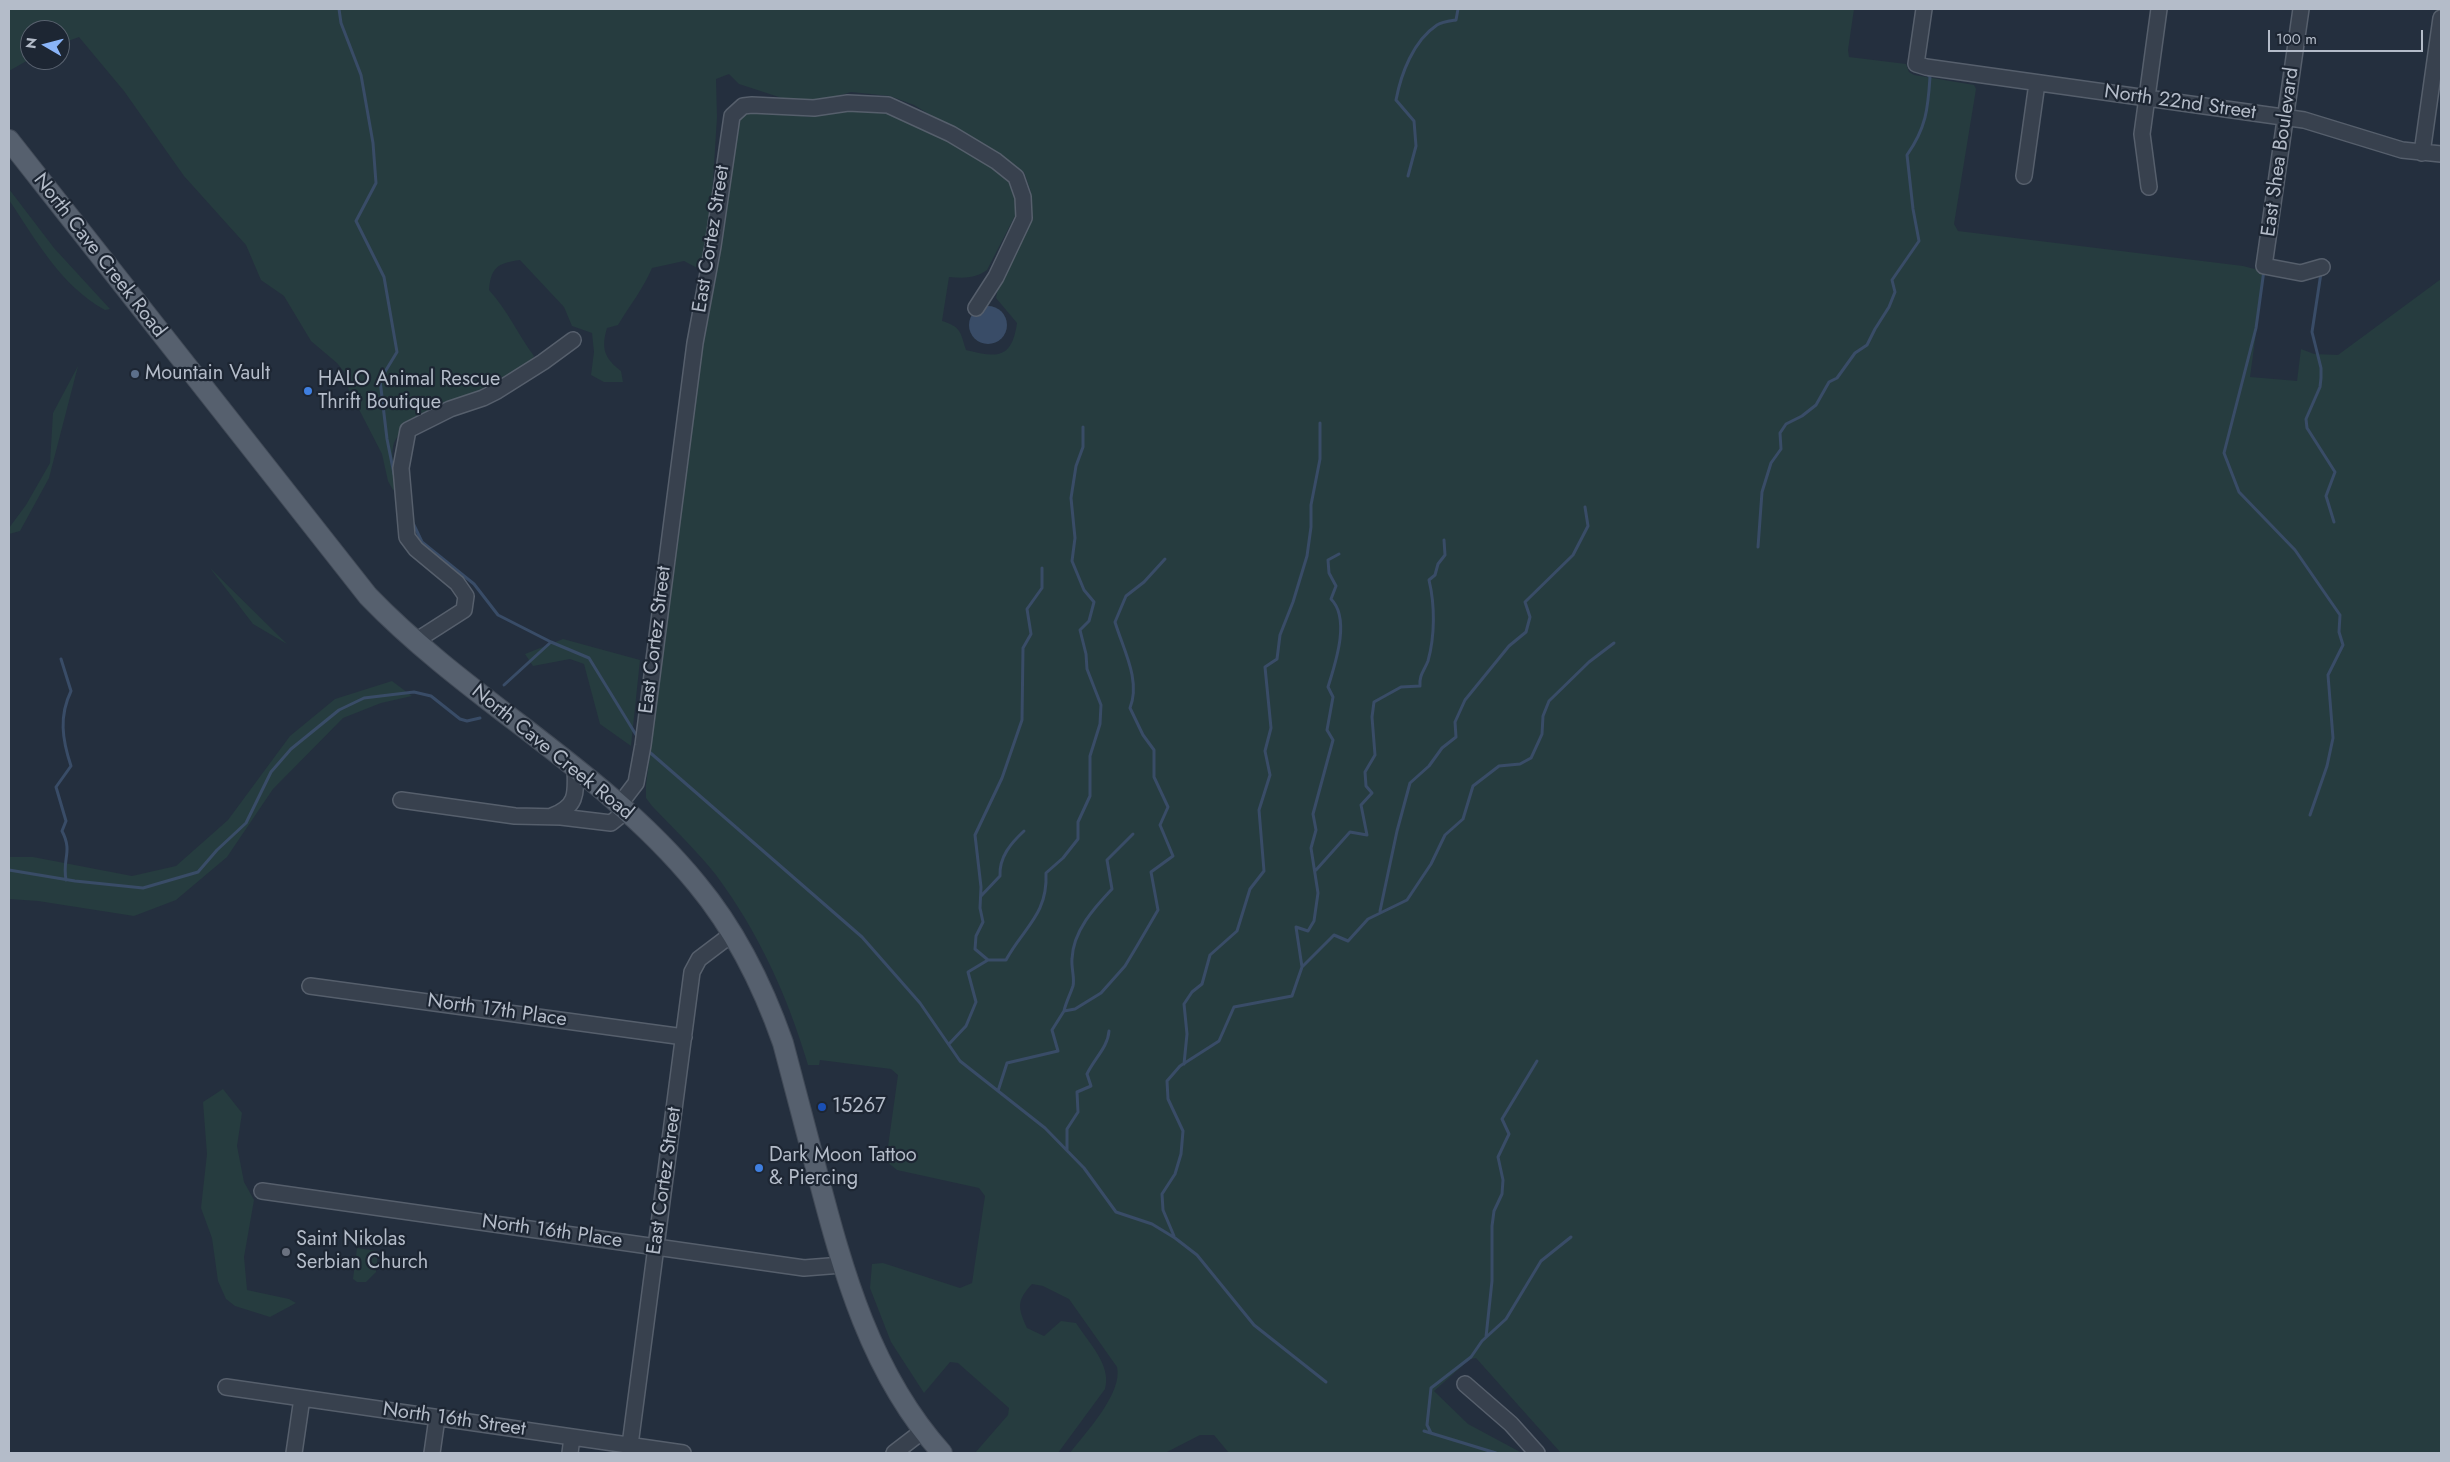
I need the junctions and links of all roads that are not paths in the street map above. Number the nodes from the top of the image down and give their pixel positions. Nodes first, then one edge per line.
1 (1924, 9) edge
2 (2159, 9) edge
3 (2302, 9) edge
4 (2441, 18) edge
5 (2037, 82) junction
6 (2146, 98) junction
7 (2286, 118) junction
8 (9, 140) edge
9 (2422, 153) junction
10 (2441, 154) edge
11 (2024, 176) dead end
12 (2149, 187) dead end
13 (2322, 267) dead end
14 (976, 308) dead end
15 (573, 340) dead end
16 (414, 642) junction
17 (575, 768) junction
18 (402, 800) dead end
19 (623, 807) junction
20 (552, 816) junction
21 (732, 934) junction
22 (310, 986) dead end
23 (684, 1037) junction
24 (262, 1191) dead end
25 (656, 1247) junction
26 (842, 1265) junction
27 (1466, 1384) dead end
28 (226, 1387) dead end
29 (302, 1398) junction
30 (437, 1418) junction
31 (924, 1430) junction
32 (572, 1437) junction
33 (630, 1445) junction
34 (294, 1453) edge
35 (432, 1453) edge
36 (570, 1453) edge
37 (683, 1453) edge
38 (894, 1453) edge
39 (942, 1453) edge
40 (1537, 1453) edge

1 - 5 street, North 22nd Street
2 - 6 street
3 - 7 street, East Shea Boulevard
4 - 9 street
5 - 6 street, North 22nd Street
5 - 11 street
6 - 7 street, North 22nd Street
6 - 12 street
7 - 9 street, North 22nd Street
7 - 13 street, East Shea Boulevard
8 - 16 main road, North Cave Creek Road
9 - 10 street, North 22nd Street
14 - 19 street, East Cortez Street
15 - 16 street
16 - 17 main road, North Cave Creek Road
17 - 19 main road, North Cave Creek Road
17 - 20 street
18 - 20 street
19 - 20 street
19 - 21 main road, North Cave Creek Road
21 - 23 street, East Cortez Street
21 - 26 main road, North Cave Creek Road
22 - 23 street, North 17th Place
23 - 25 street, East Cortez Street
24 - 25 street, North 16th Place
25 - 26 street, North 16th Place
25 - 33 street, East Cortez Street
26 - 31 main road, North Cave Creek Road
27 - 40 street
28 - 29 street, North 16th Street
29 - 30 street, North 16th Street
29 - 34 street
30 - 32 street, North 16th Street
30 - 35 street
31 - 38 street
31 - 39 main road, North Cave Creek Road
32 - 33 street, North 16th Street
32 - 36 street
33 - 37 street, North 16th Street

